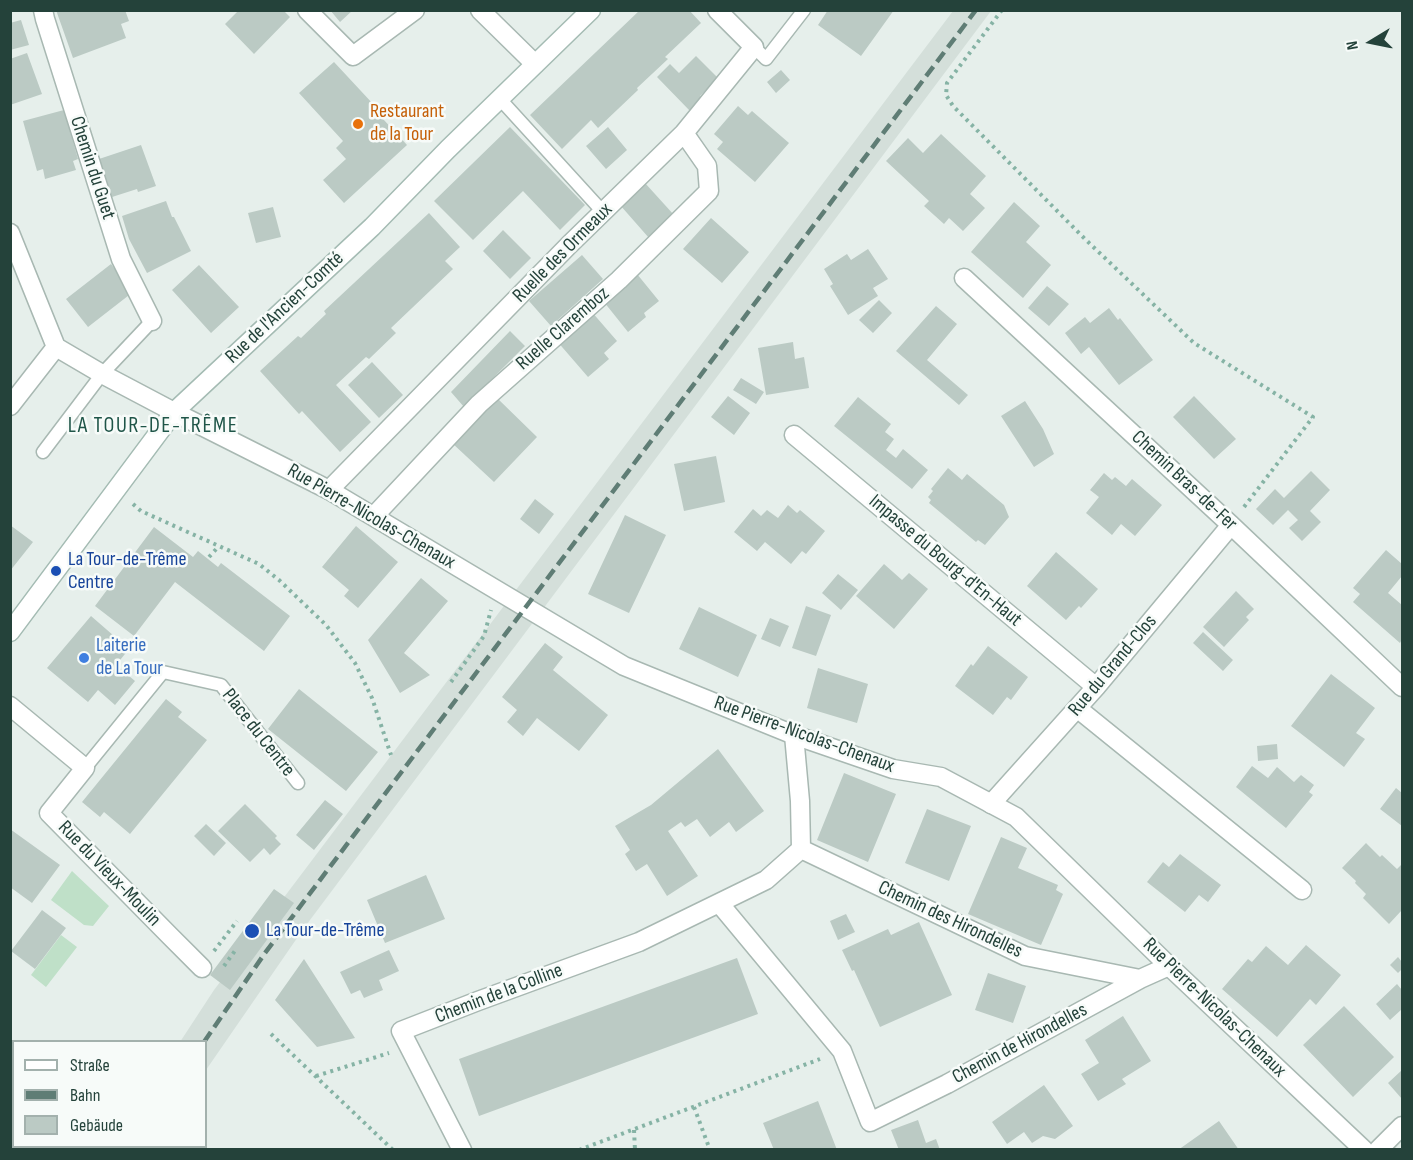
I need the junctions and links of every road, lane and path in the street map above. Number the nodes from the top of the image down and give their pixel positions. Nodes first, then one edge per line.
1 (43, 10) edge
2 (307, 10) edge
3 (415, 10) edge
4 (480, 10) edge
5 (591, 10) edge
6 (717, 10) edge
7 (804, 10) edge
8 (1002, 10) edge
9 (754, 47) junction
10 (535, 64) junction
11 (500, 99) junction
12 (684, 133) junction
13 (603, 212) junction
14 (10, 233) edge
15 (964, 278) dead end
16 (152, 321) joint
17 (56, 347) junction
18 (102, 374) junction
19 (10, 406) edge
20 (174, 412) junction
21 (794, 435) dead end
22 (43, 452) dead end
23 (116, 490) junction
24 (329, 490) junction
25 (374, 516) junction
26 (1231, 525) junction
27 (219, 546) junction
28 (209, 557) dead end
29 (496, 589) junction
30 (10, 632) edge
31 (451, 682) dead end
32 (1096, 687) junction
33 (1402, 687) edge
34 (10, 706) edge
35 (1077, 708) junction
36 (794, 735) junction
37 (391, 755) dead end
38 (85, 768) junction
39 (298, 783) dead end
40 (991, 804) junction
41 (801, 849) junction
42 (1302, 890) dead end
43 (719, 903) junction
44 (237, 921) dead end
45 (237, 948) dead end
46 (1169, 966) junction
47 (224, 967) dead end
48 (202, 968) joint
49 (1140, 979) junction
50 (271, 1034) dead end
51 (410, 1048) junction
52 (842, 1051) junction
53 (316, 1076) junction
54 (694, 1107) junction
55 (1402, 1126) edge
56 (634, 1130) junction
57 (393, 1149) edge
58 (462, 1149) edge
59 (579, 1149) edge
60 (635, 1149) edge
61 (710, 1149) edge
62 (1364, 1149) edge
63 (1378, 1149) edge

1 - 16 street, Chemin du Guet
2 - 3 street
4 - 10 street
5 - 10 street, Rue de l'Ancien-Comté
6 - 9 street
7 - 9 lane
8 - 26 path
9 - 12 street, Ruelle des Ormeaux
10 - 11 street, Rue de l'Ancien-Comté
11 - 13 lane
11 - 20 street, Rue de l'Ancien-Comté
12 - 13 street, Ruelle des Ormeaux
12 - 25 street, Ruelle Claremboz
13 - 24 street, Ruelle des Ormeaux
14 - 17 street
15 - 26 street, Chemin Bras-de-Fer
16 - 18 lane
17 - 18 street, Rue Pierre-Nicolas-Chenaux
17 - 19 street
18 - 20 street, Rue Pierre-Nicolas-Chenaux
18 - 22 lane
20 - 23 street, Rue de l'Ancien-Comté
20 - 24 street, Rue Pierre-Nicolas-Chenaux
21 - 32 street, Impasse du Bourg-d'En-Haut
23 - 27 path
23 - 30 street, Rue de l'Ancien-Comté
24 - 25 street, Rue Pierre-Nicolas-Chenaux
25 - 29 street, Rue Pierre-Nicolas-Chenaux
26 - 32 street, Rue du Grand-Clos
26 - 33 street, Chemin Bras-de-Fer
27 - 28 path
27 - 37 path
29 - 31 path
29 - 36 street, Rue Pierre-Nicolas-Chenaux
32 - 35 street, Rue du Grand-Clos
34 - 38 street
35 - 40 street, Rue du Grand-Clos
35 - 42 street
36 - 40 street, Rue Pierre-Nicolas-Chenaux
36 - 41 street
38 - 39 lane, Place du Centre
38 - 48 street, Rue du Vieux-Moulin
40 - 46 street, Rue Pierre-Nicolas-Chenaux
41 - 43 street, Chemin de la Colline
41 - 49 street, Chemin des Hirondelles
43 - 51 street, Chemin de la Colline
43 - 52 street
44 - 48 path
45 - 47 path
46 - 49 street, Chemin de Hirondelles
46 - 62 street, Rue Pierre-Nicolas-Chenaux
49 - 52 street, Chemin de Hirondelles
50 - 53 path
51 - 53 path
51 - 58 street
52 - 54 path
53 - 57 path
54 - 56 path
54 - 61 path
55 - 63 street
56 - 59 path
56 - 60 path

